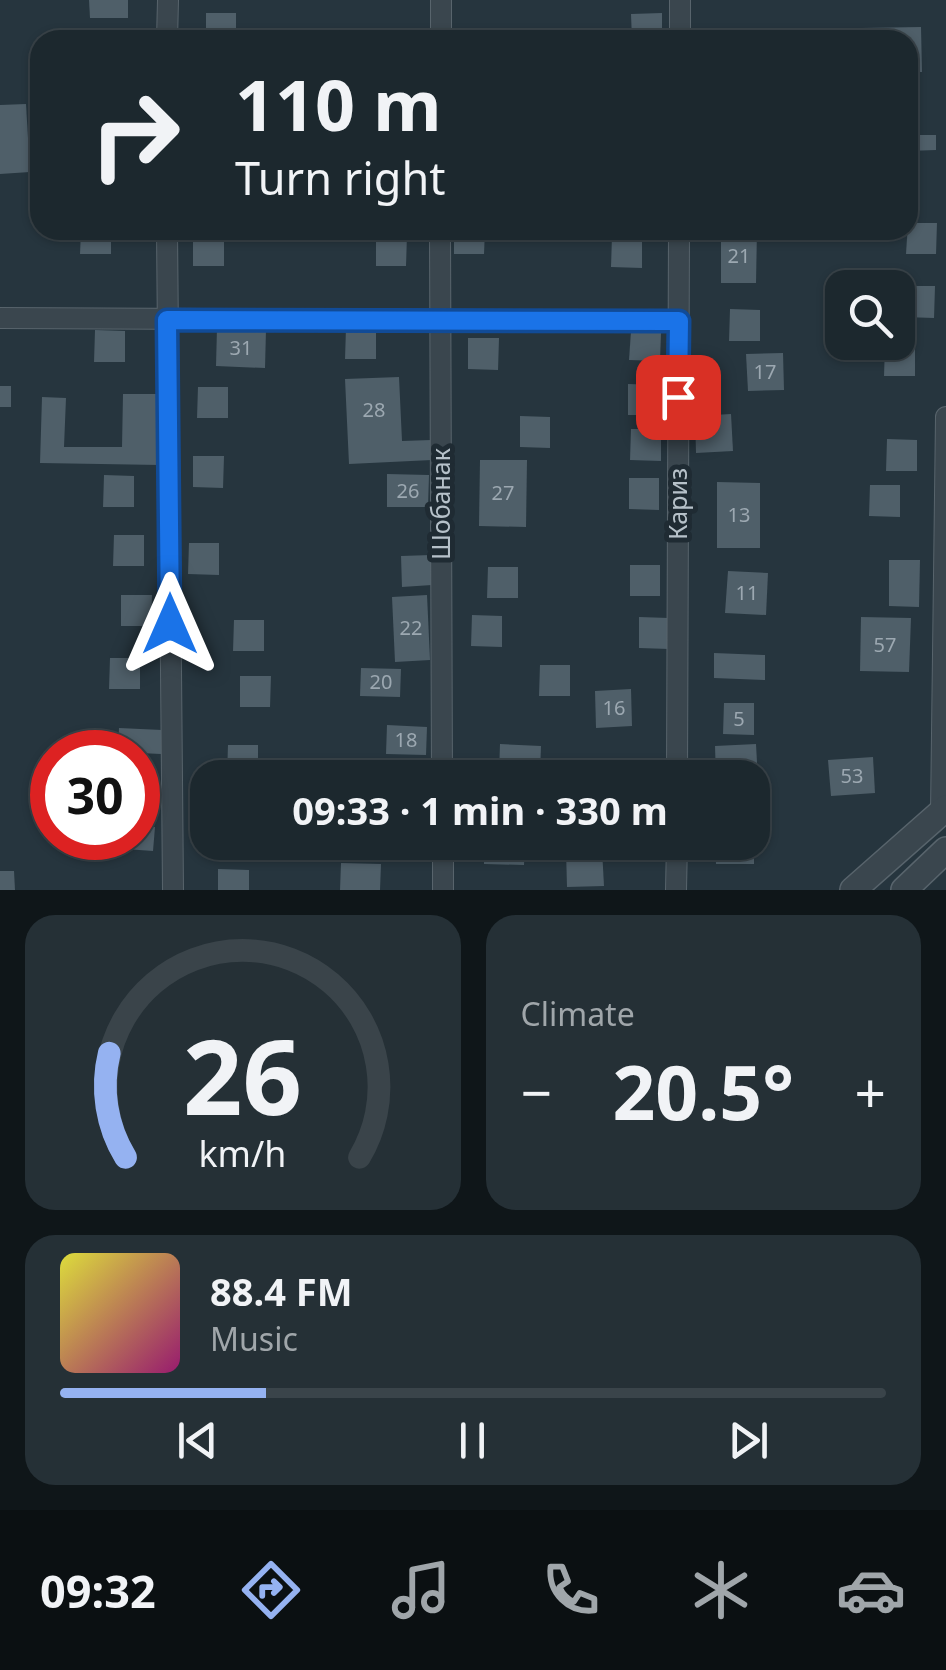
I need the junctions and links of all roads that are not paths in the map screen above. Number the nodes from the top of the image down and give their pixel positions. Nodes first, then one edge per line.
1 (168, 0) edge
2 (440, 0) edge
3 (680, 0) edge
4 (168, 30) edge
5 (440, 30) edge
6 (680, 30) edge
7 (167, 240) edge
8 (440, 240) edge
9 (679, 240) edge
10 (0, 318) edge
11 (167, 320) junction
12 (440, 321) junction
13 (679, 321) junction
14 (946, 416) edge
15 (442, 760) edge
16 (677, 760) edge
17 (944, 810) edge
18 (946, 850) edge
19 (442, 860) edge
20 (676, 860) edge
21 (173, 890) edge
22 (443, 890) edge
23 (676, 890) edge
24 (853, 890) edge
25 (904, 890) edge

1 - 4 street
2 - 5 street
3 - 6 street
7 - 11 street
8 - 12 street, Шобанак
9 - 13 street, Кариз
10 - 11 street
11 - 12 street
11 - 21 street
12 - 13 street
12 - 15 street, Шобанак
13 - 16 street, Кариз
14 - 17 street
17 - 24 street
18 - 25 street
19 - 22 street
20 - 23 street

